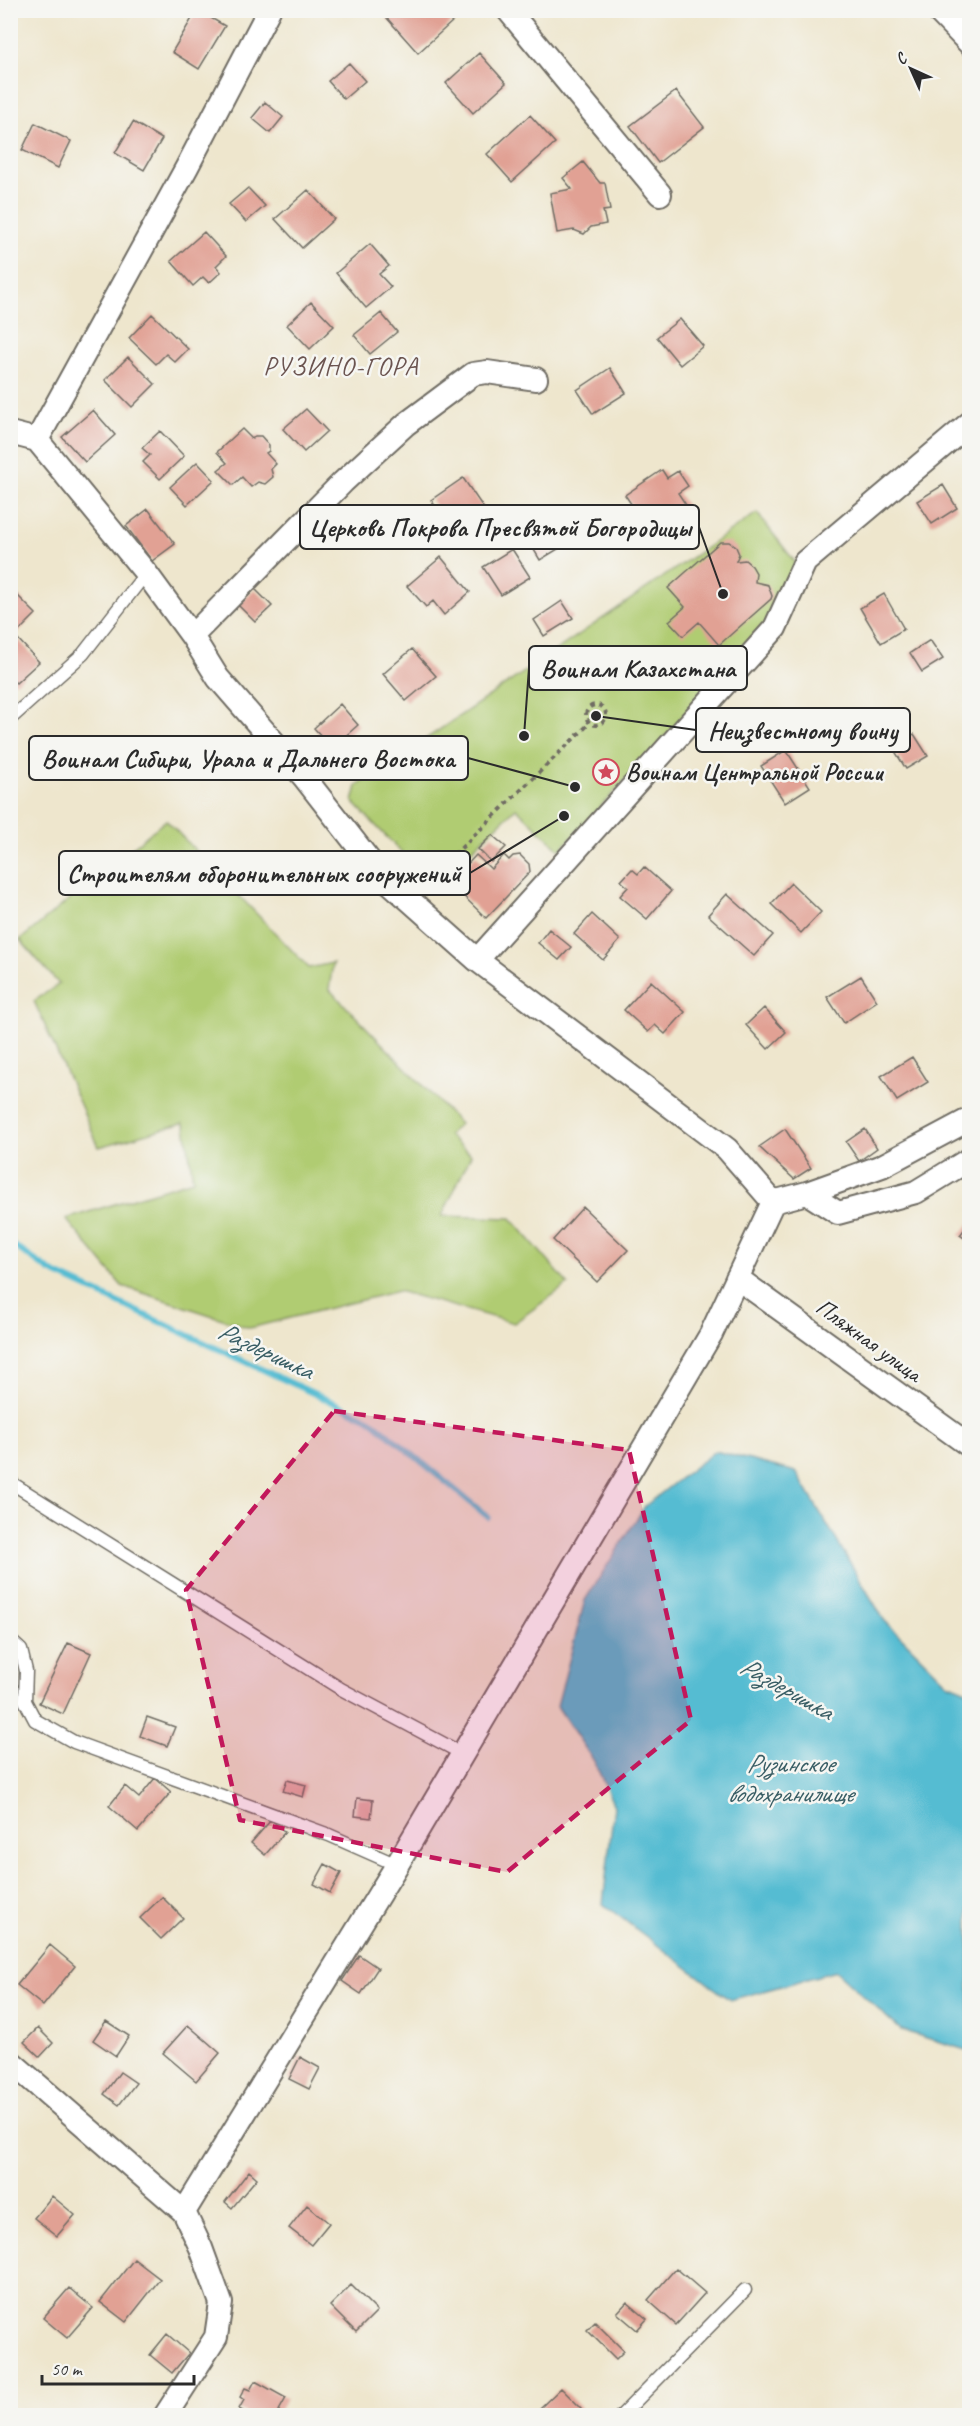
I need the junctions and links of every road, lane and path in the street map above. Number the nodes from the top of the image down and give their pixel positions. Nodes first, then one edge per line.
1 (269, 10) edge
2 (508, 10) edge
3 (937, 10) edge
4 (969, 45) edge
5 (660, 194) dead end
6 (536, 379) dead end
7 (969, 423) edge
8 (10, 433) edge
9 (37, 440) junction
10 (146, 573) junction
11 (192, 636) junction
12 (10, 719) edge
13 (590, 723) junction
14 (409, 899) junction
15 (477, 960) junction
16 (969, 1119) edge
17 (969, 1159) edge
18 (807, 1193) junction
19 (773, 1202) junction
20 (737, 1278) junction
21 (969, 1446) edge
22 (10, 1482) edge
23 (10, 1640) edge
24 (463, 1754) junction
25 (397, 1865) junction
26 (10, 2061) edge
27 (184, 2211) junction
28 (745, 2290) dead end
29 (165, 2415) edge
30 (621, 2415) edge

1 - 9 street
2 - 5 street
3 - 4 street
6 - 11 street
7 - 15 street
8 - 9 street
9 - 10 street
10 - 11 street
10 - 12 lane
11 - 14 street
13 - 13 path
13 - 14 path
14 - 15 street
15 - 19 street
16 - 18 street
17 - 18 street
18 - 19 street
19 - 20 street
20 - 21 street, Пляжная улица
20 - 24 street
22 - 24 lane
23 - 25 lane
24 - 25 street
25 - 27 street
26 - 27 street
27 - 29 street
28 - 30 lane

